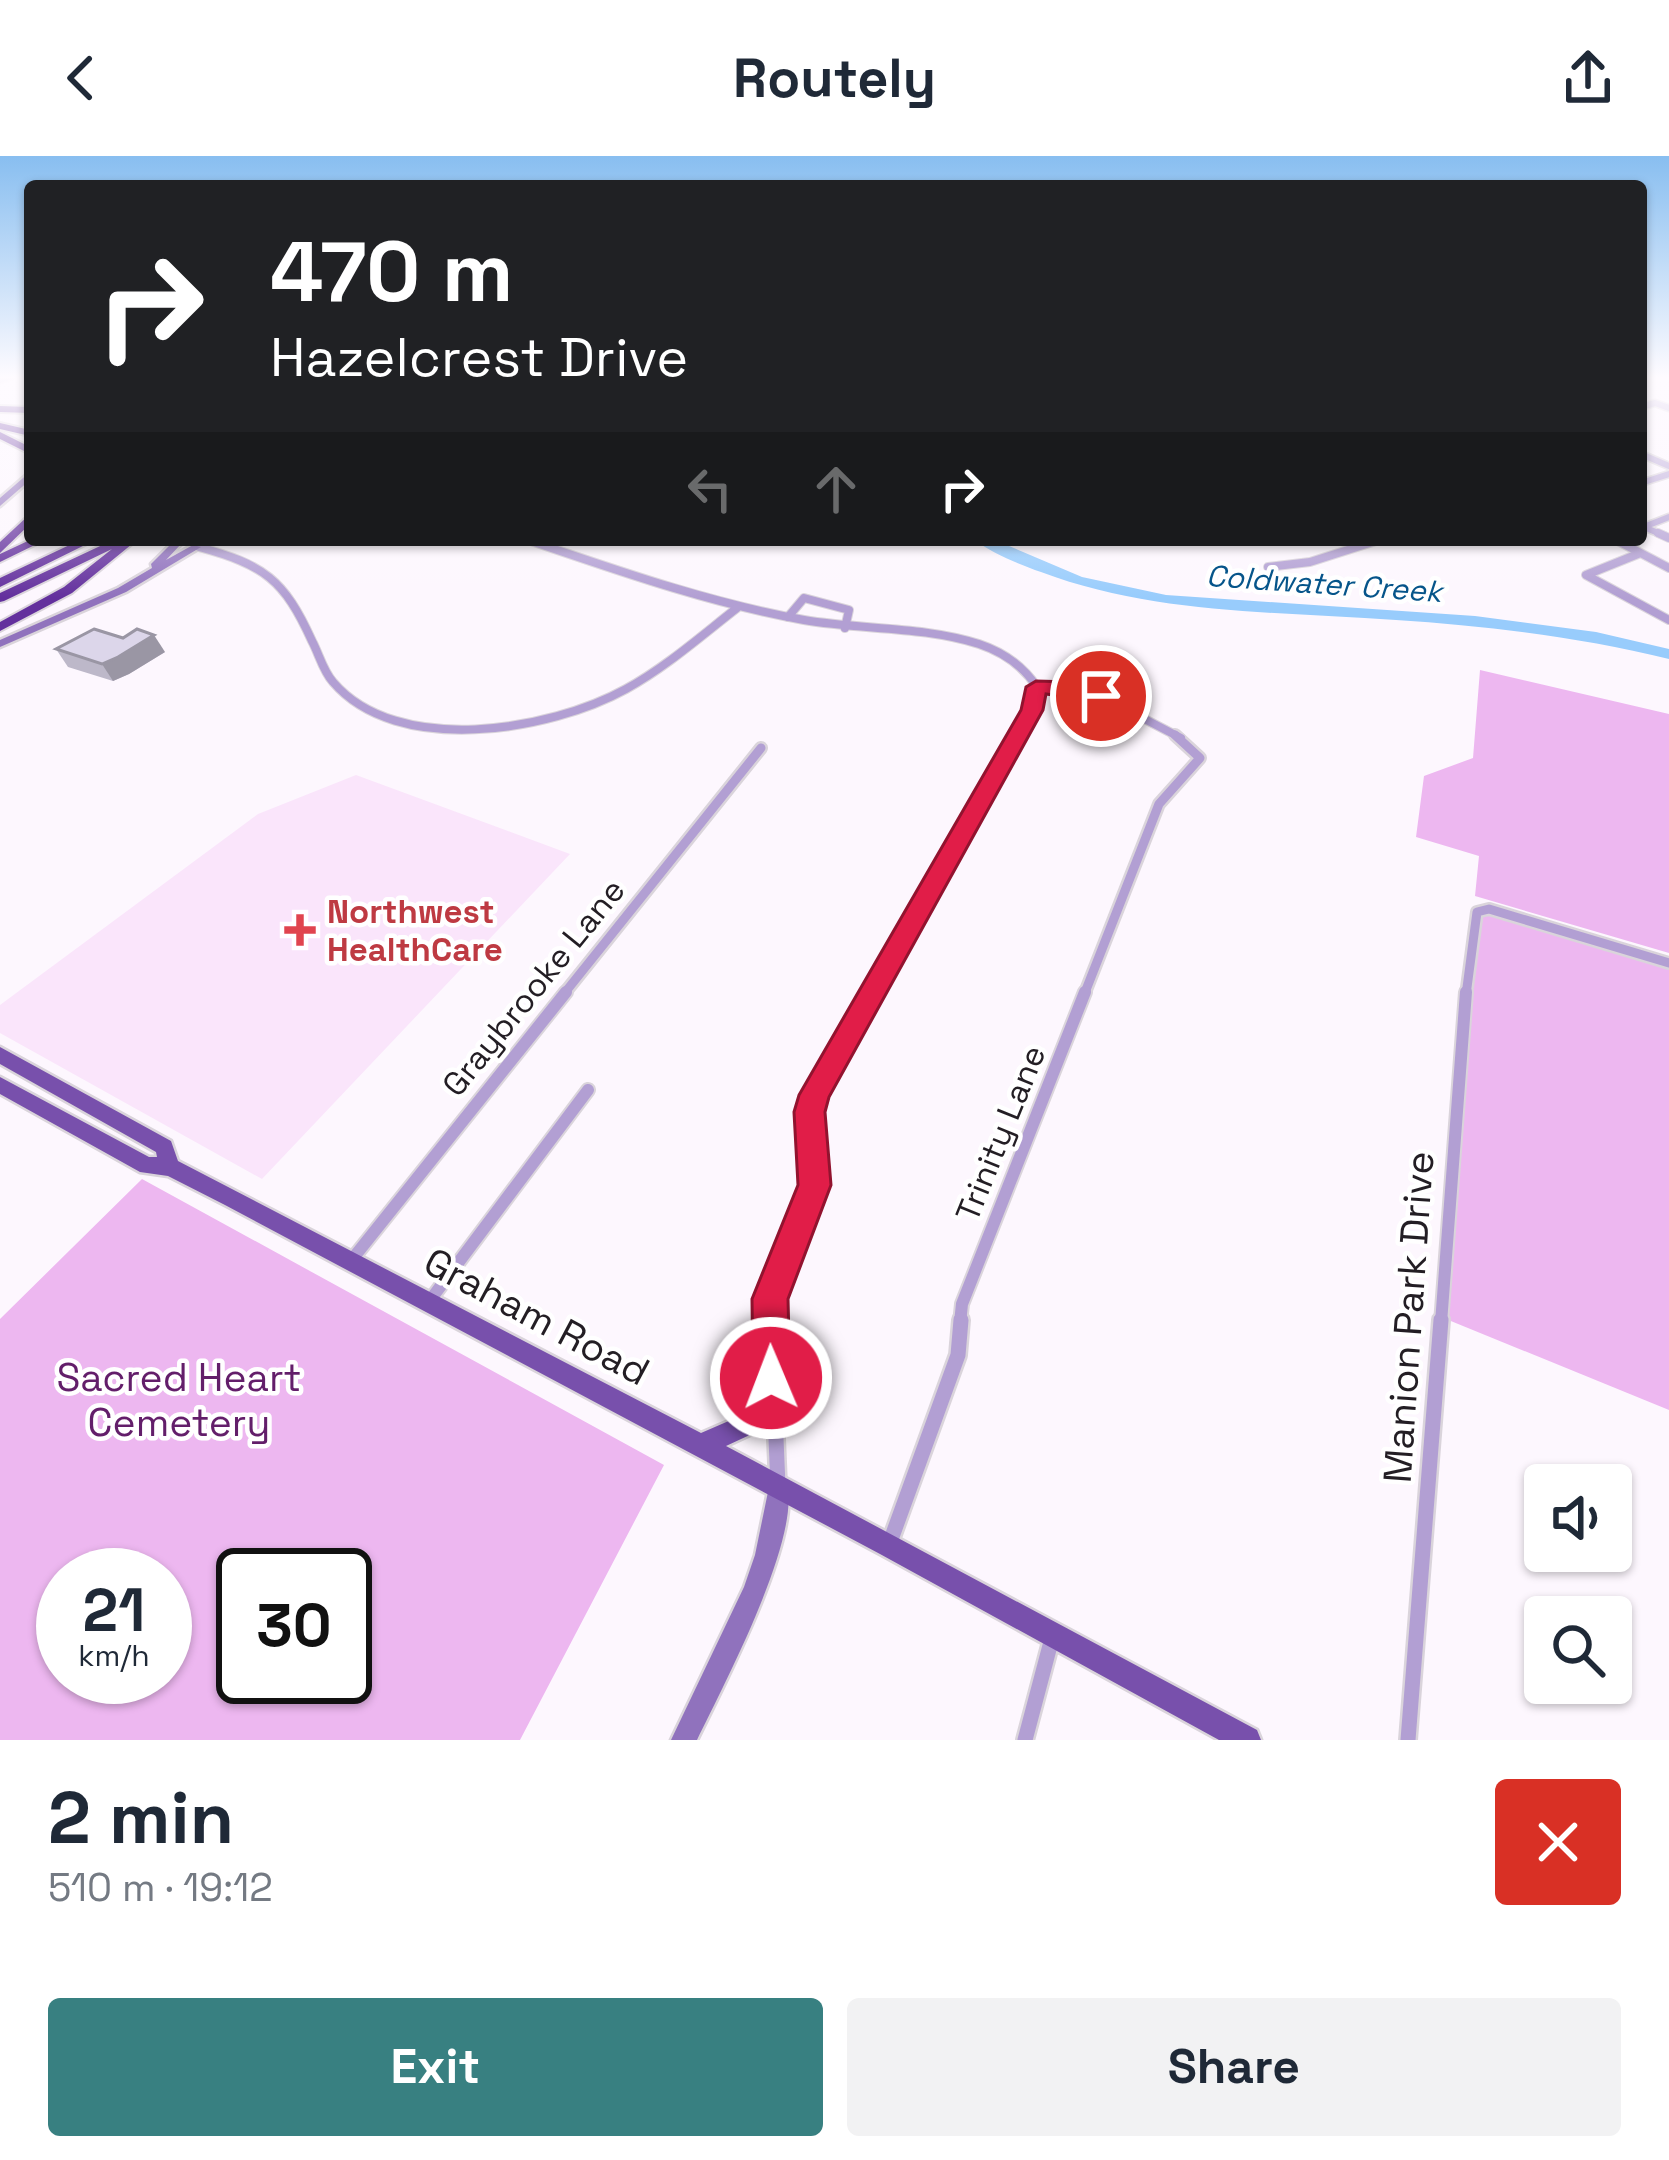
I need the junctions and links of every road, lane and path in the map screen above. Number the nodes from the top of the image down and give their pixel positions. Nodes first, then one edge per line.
1 (24, 481) edge
2 (0, 503) edge
3 (24, 524) edge
4 (77, 546) edge
5 (114, 546) edge
6 (120, 546) edge
7 (174, 546) edge
8 (206, 546) edge
9 (218, 546) edge
10 (218, 546) edge
11 (546, 546) edge
12 (1360, 546) edge
13 (1625, 546) edge
14 (0, 553) edge
15 (1638, 554) junction
16 (235, 555) junction
17 (1268, 567) dead end
18 (1669, 568) edge
19 (0, 583) edge
20 (106, 595) junction
21 (0, 598) edge
22 (736, 608) junction
23 (788, 617) junction
24 (1669, 620) edge
25 (0, 627) edge
26 (844, 628) junction
27 (0, 644) edge
28 (1034, 683) junction
29 (761, 748) dead end
30 (1669, 963) edge
31 (0, 1055) edge
32 (0, 1085) edge
33 (588, 1090) dead end
34 (170, 1167) junction
35 (350, 1262) junction
36 (428, 1304) junction
37 (771, 1378) junction
38 (699, 1446) junction
39 (778, 1490) junction
40 (889, 1545) junction
41 (1053, 1635) junction
42 (684, 1740) edge
43 (1025, 1740) edge
44 (1247, 1740) edge
45 (1408, 1740) edge

1 - 2 street
3 - 14 highway
4 - 19 highway
5 - 21 highway
6 - 25 highway
7 - 20 street
8 - 20 street
9 - 16 street
10 - 16 street
11 - 22 street
12 - 17 street
13 - 15 street
15 - 18 street
15 - 24 street
16 - 22 street
20 - 27 street
22 - 23 street
23 - 26 street
23 - 26 street
26 - 28 street
28 - 37 street
28 - 40 street, Trinity Lane
29 - 35 street, Graybrooke Lane
30 - 45 street, Manion Park Drive
31 - 34 main road, Graham Road
32 - 34 main road, Graham Road
33 - 36 street
34 - 35 main road, Graham Road
35 - 36 main road, Graham Road
36 - 38 main road, Graham Road
37 - 38 main road
37 - 39 street
38 - 39 main road, Graham Road
39 - 40 main road, Graham Road
39 - 42 street
40 - 41 main road, Graham Road
41 - 43 street
41 - 44 main road, Graham Road

